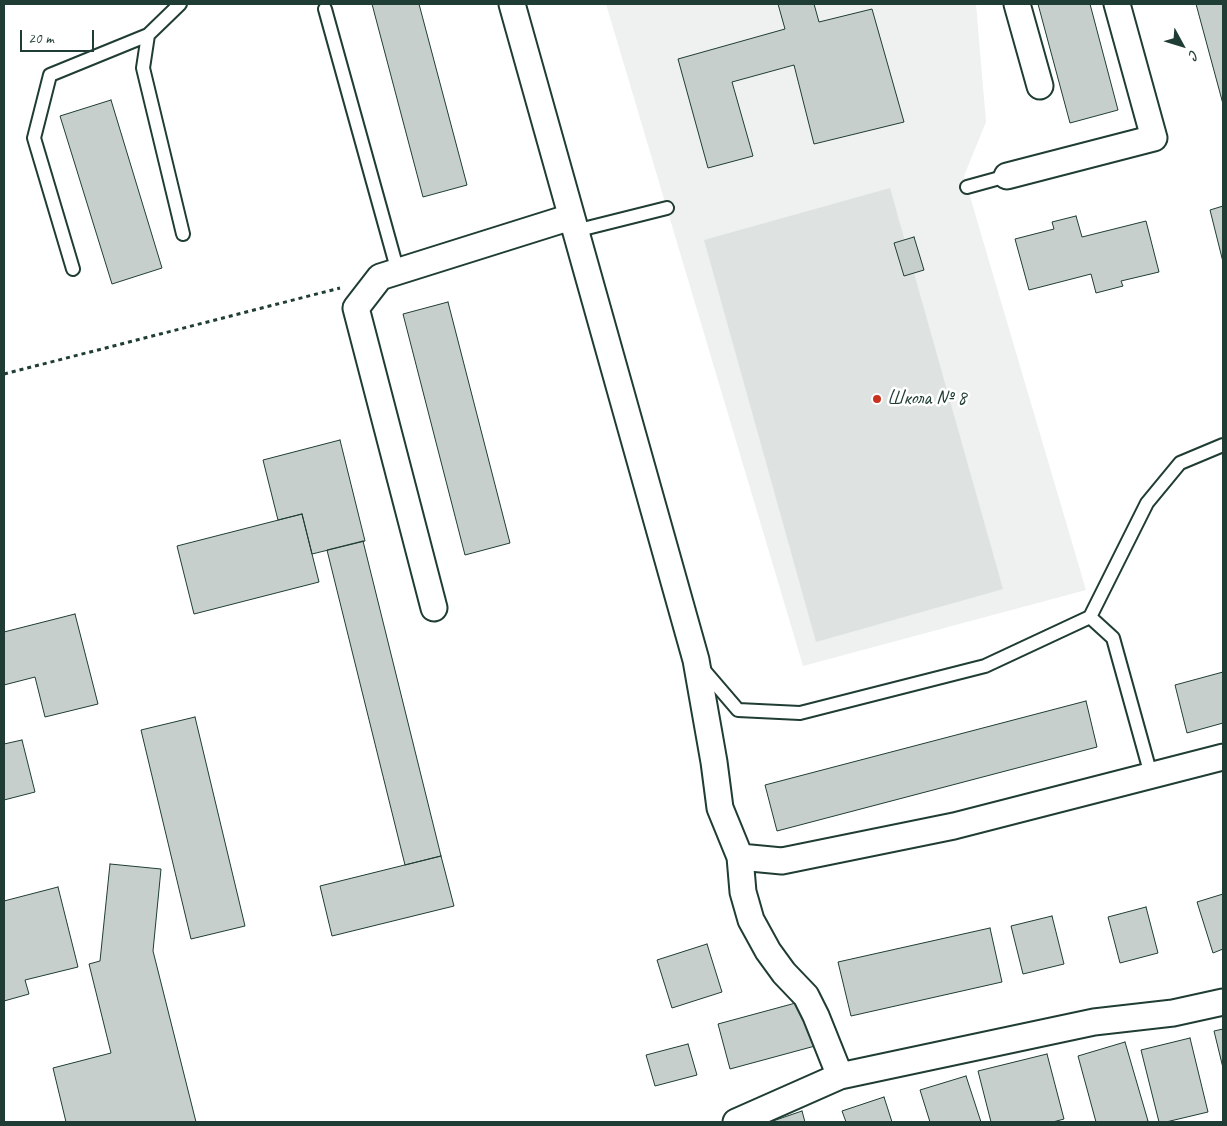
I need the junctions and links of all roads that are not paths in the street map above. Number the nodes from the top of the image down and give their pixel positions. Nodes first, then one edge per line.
1 (180, 4) edge
2 (512, 4) edge
3 (1017, 4) edge
4 (1117, 4) edge
5 (325, 9) dead end
6 (148, 35) junction
7 (1040, 86) dead end
8 (1007, 176) joint
9 (967, 187) dead end
10 (667, 208) dead end
11 (573, 224) junction
12 (183, 234) dead end
13 (73, 269) dead end
14 (398, 272) junction
15 (1223, 445) edge
16 (434, 608) dead end
17 (1090, 617) junction
18 (696, 660) junction
19 (1223, 757) edge
20 (1151, 775) junction
21 (740, 857) junction
22 (1223, 1002) edge
23 (840, 1076) junction
24 (736, 1122) edge

1 - 6 lane
2 - 11 street
3 - 7 street
4 - 8 street
5 - 14 lane
6 - 12 lane
6 - 13 lane
8 - 9 lane
10 - 11 lane
11 - 14 street
11 - 18 street
14 - 16 street
15 - 17 lane
17 - 18 lane
17 - 20 lane
18 - 21 street
19 - 20 street
20 - 21 street
21 - 23 street
22 - 23 street
23 - 24 street

